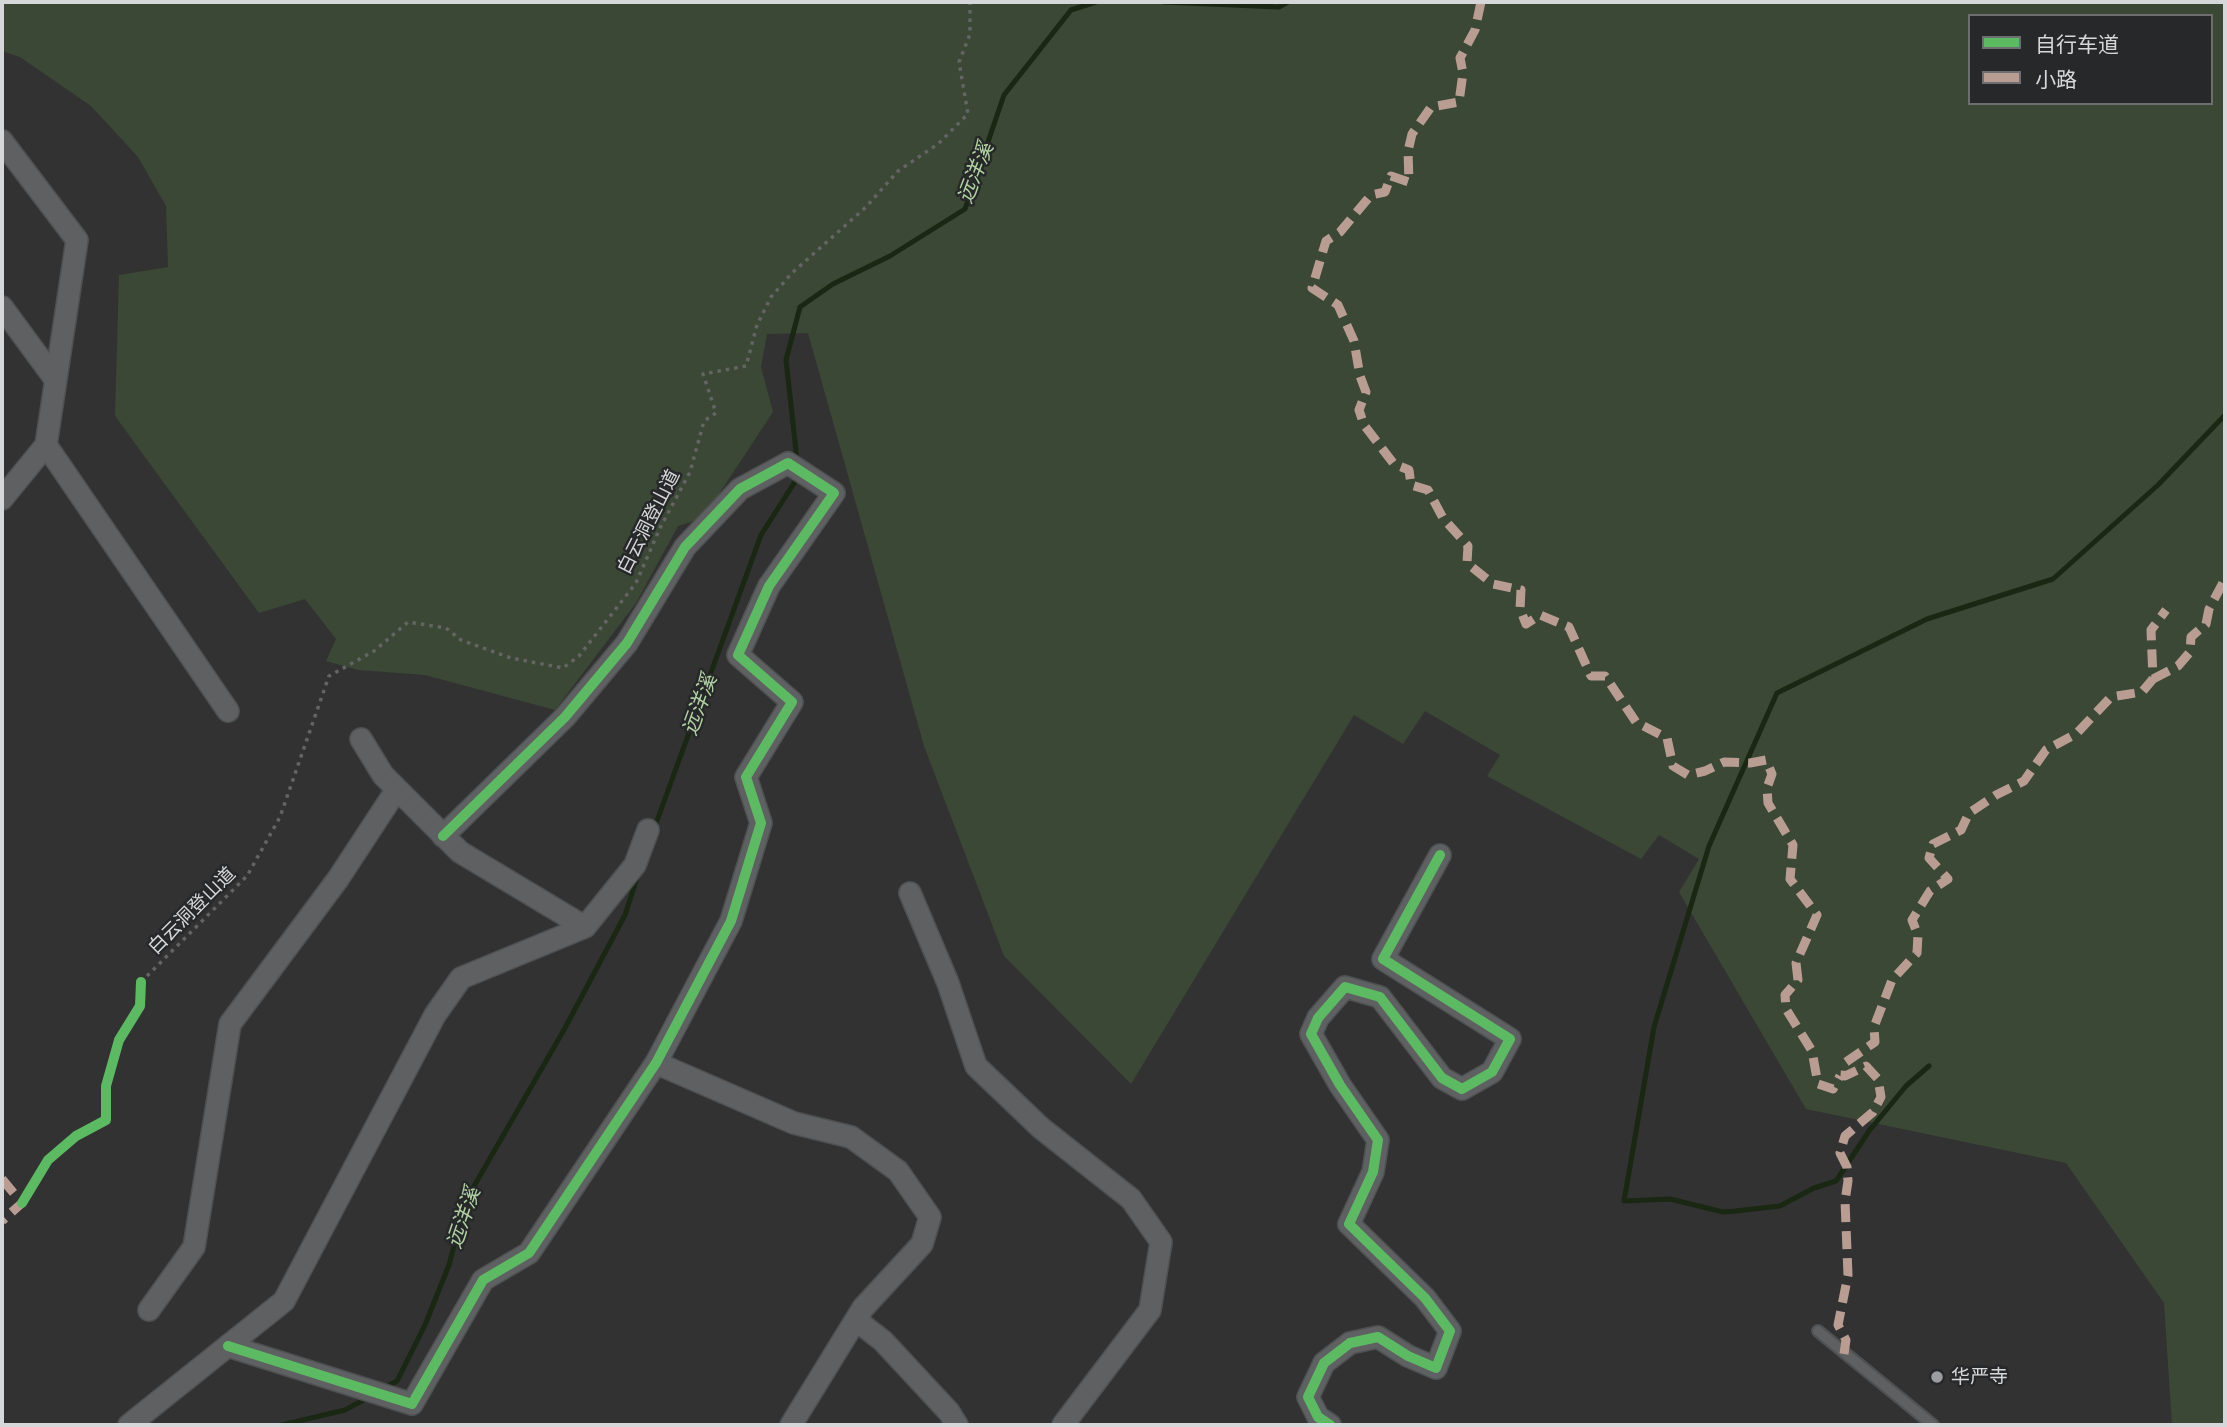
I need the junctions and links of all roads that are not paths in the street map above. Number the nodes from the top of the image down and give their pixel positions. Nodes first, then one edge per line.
1 (2, 141) edge
2 (2, 307) edge
3 (55, 379) junction
4 (46, 445) junction
5 (2, 499) edge
6 (228, 711) dead end
7 (361, 738) dead end
8 (397, 789) junction
9 (648, 830) dead end
10 (443, 836) junction
11 (1440, 855) dead end
12 (910, 893) dead end
13 (585, 927) junction
14 (656, 1063) junction
15 (149, 1310) dead end
16 (856, 1320) junction
17 (1818, 1331) dead end
18 (229, 1346) junction
19 (129, 1425) edge
20 (792, 1425) edge
21 (957, 1425) edge
22 (1063, 1425) edge
23 (1330, 1425) edge
24 (1933, 1425) edge

1 - 3 street
2 - 3 street
3 - 4 street
4 - 5 street
4 - 6 street
7 - 8 street
8 - 10 street
8 - 15 street
9 - 13 street
10 - 13 street
10 - 14 street
11 - 23 street
12 - 22 street
13 - 18 street
14 - 16 street
14 - 18 street
16 - 20 street
16 - 21 street
17 - 24 lane
18 - 19 street

